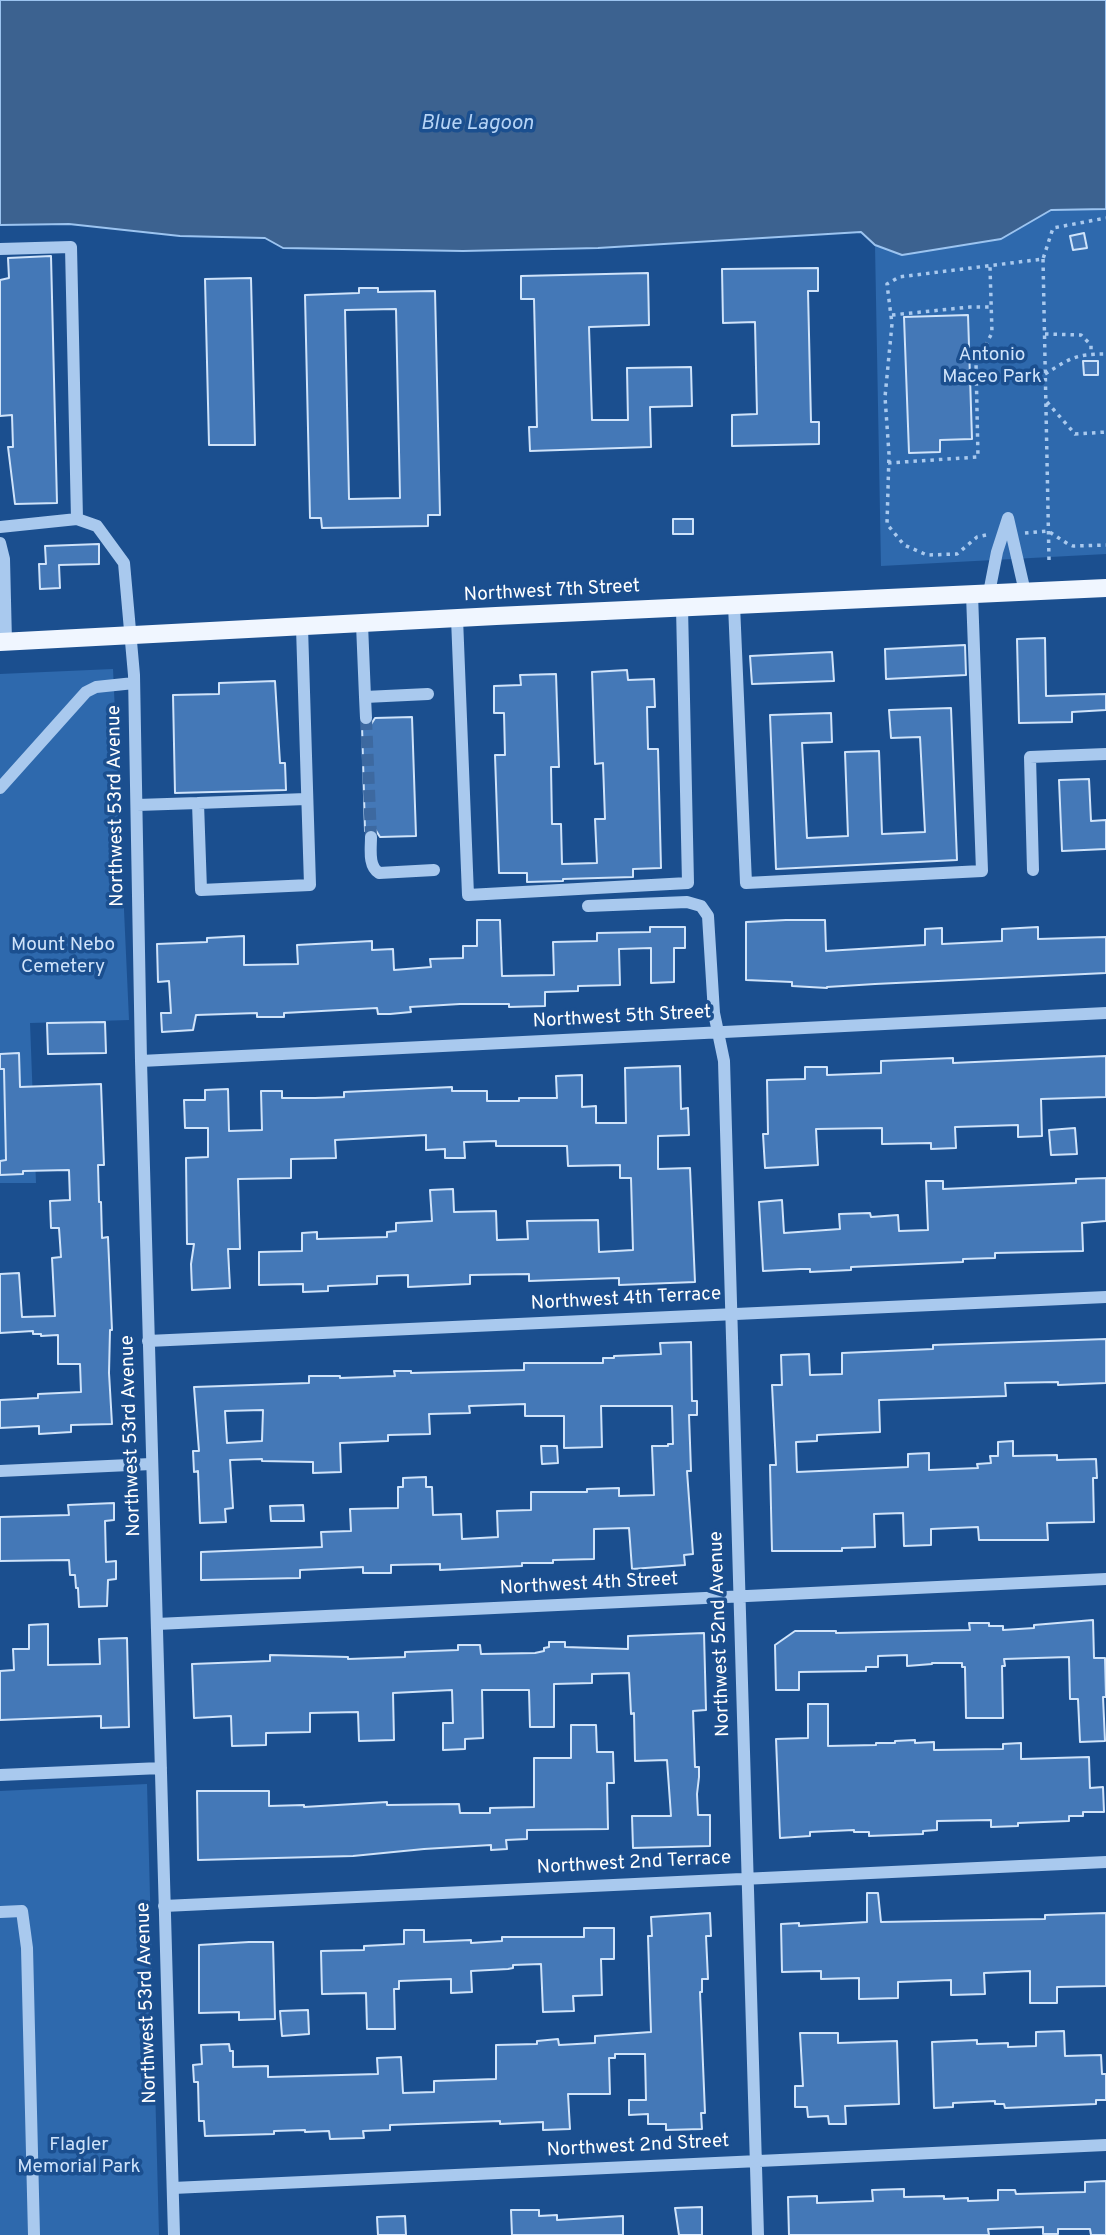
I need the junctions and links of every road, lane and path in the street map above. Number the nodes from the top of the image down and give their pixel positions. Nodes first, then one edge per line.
1 (1106, 218) edge
2 (0, 249) edge
3 (1044, 259) junction
4 (990, 267) junction
5 (991, 307) junction
6 (891, 315) junction
7 (1045, 334) junction
8 (1091, 354) junction
9 (1106, 354) edge
10 (1045, 374) junction
11 (1046, 400) junction
12 (1106, 432) edge
13 (888, 463) junction
14 (77, 519) junction
15 (0, 527) edge
16 (1048, 531) junction
17 (1007, 534) junction
18 (0, 543) edge
19 (1106, 545) edge
20 (1049, 560) dead end
21 (1106, 588) edge
22 (1025, 592) junction
23 (981, 594) junction
24 (734, 605) junction
25 (682, 607) junction
26 (457, 618) junction
27 (362, 624) junction
28 (302, 627) junction
29 (130, 636) junction
30 (3, 642) edge
31 (134, 683) junction
32 (428, 694) dead end
33 (365, 697) junction
34 (366, 718) tunnel mouth
35 (1106, 754) edge
36 (0, 788) edge
37 (306, 799) junction
38 (198, 803) junction
39 (136, 805) junction
40 (371, 837) tunnel mouth
41 (434, 870) dead end
42 (1033, 870) dead end
43 (588, 906) dead end
44 (1106, 1013) edge
45 (718, 1032) junction
46 (141, 1061) junction
47 (1106, 1297) edge
48 (732, 1315) junction
49 (148, 1341) junction
50 (151, 1464) junction
51 (0, 1471) edge
52 (1106, 1579) edge
53 (739, 1597) junction
54 (157, 1624) junction
55 (161, 1768) junction
56 (0, 1775) edge
57 (1106, 1862) edge
58 (747, 1878) junction
59 (164, 1906) junction
60 (0, 1912) edge
61 (1106, 2145) edge
62 (756, 2160) junction
63 (173, 2188) junction
64 (34, 2235) edge
65 (174, 2235) edge
66 (758, 2235) edge

1 - 3 path
2 - 14 street
3 - 4 path
3 - 7 path
4 - 5 path
4 - 6 path
5 - 6 path
5 - 13 path
6 - 13 path
7 - 8 path
7 - 10 path
8 - 9 path
8 - 10 path
10 - 11 path
11 - 12 path
11 - 16 path
13 - 17 path
14 - 15 street
14 - 29 street, Northwest 53rd Avenue
16 - 17 path
16 - 19 path
16 - 20 path
17 - 22 street
17 - 23 street
18 - 30 street
21 - 22 main road, Northwest 7th Street
22 - 23 main road, Northwest 7th Street
23 - 24 main road, Northwest 7th Street
23 - 24 street
24 - 25 main road, Northwest 7th Street
25 - 26 main road, Northwest 7th Street
25 - 26 street
26 - 27 main road, Northwest 7th Street
27 - 28 main road, Northwest 7th Street
27 - 33 street
28 - 29 main road, Northwest 7th Street
28 - 37 street
29 - 30 main road, Northwest 7th Street
29 - 31 street, Northwest 53rd Avenue
31 - 36 street
31 - 39 street, Northwest 53rd Avenue
32 - 33 street
33 - 34 street
35 - 42 street
37 - 38 street
37 - 38 street
38 - 39 street
39 - 46 street, Northwest 53rd Avenue
40 - 41 street
43 - 45 street, Northwest 52nd Avenue
44 - 45 street, Northwest 5th Street
45 - 46 street, Northwest 5th Street
45 - 48 street, Northwest 52nd Avenue
46 - 49 street, Northwest 53rd Avenue
47 - 48 street, Northwest 4th Terrace
48 - 49 street, Northwest 4th Terrace
48 - 53 street, Northwest 52nd Avenue
49 - 50 street, Northwest 53rd Avenue
50 - 51 street
50 - 54 street, Northwest 53rd Avenue
52 - 53 street, Northwest 4th Street
53 - 54 street, Northwest 4th Street
53 - 58 street, Northwest 52nd Avenue
54 - 55 street, Northwest 53rd Avenue
55 - 56 street
55 - 59 street, Northwest 53rd Avenue
57 - 58 street, Northwest 2nd Terrace
58 - 59 street, Northwest 2nd Terrace
58 - 62 street, Northwest 52nd Avenue
59 - 63 street, Northwest 53rd Avenue
60 - 64 street
61 - 62 street, Northwest 2nd Street
62 - 63 street, Northwest 2nd Street
62 - 66 street, Northwest 52nd Avenue
63 - 65 street, Northwest 53rd Avenue

